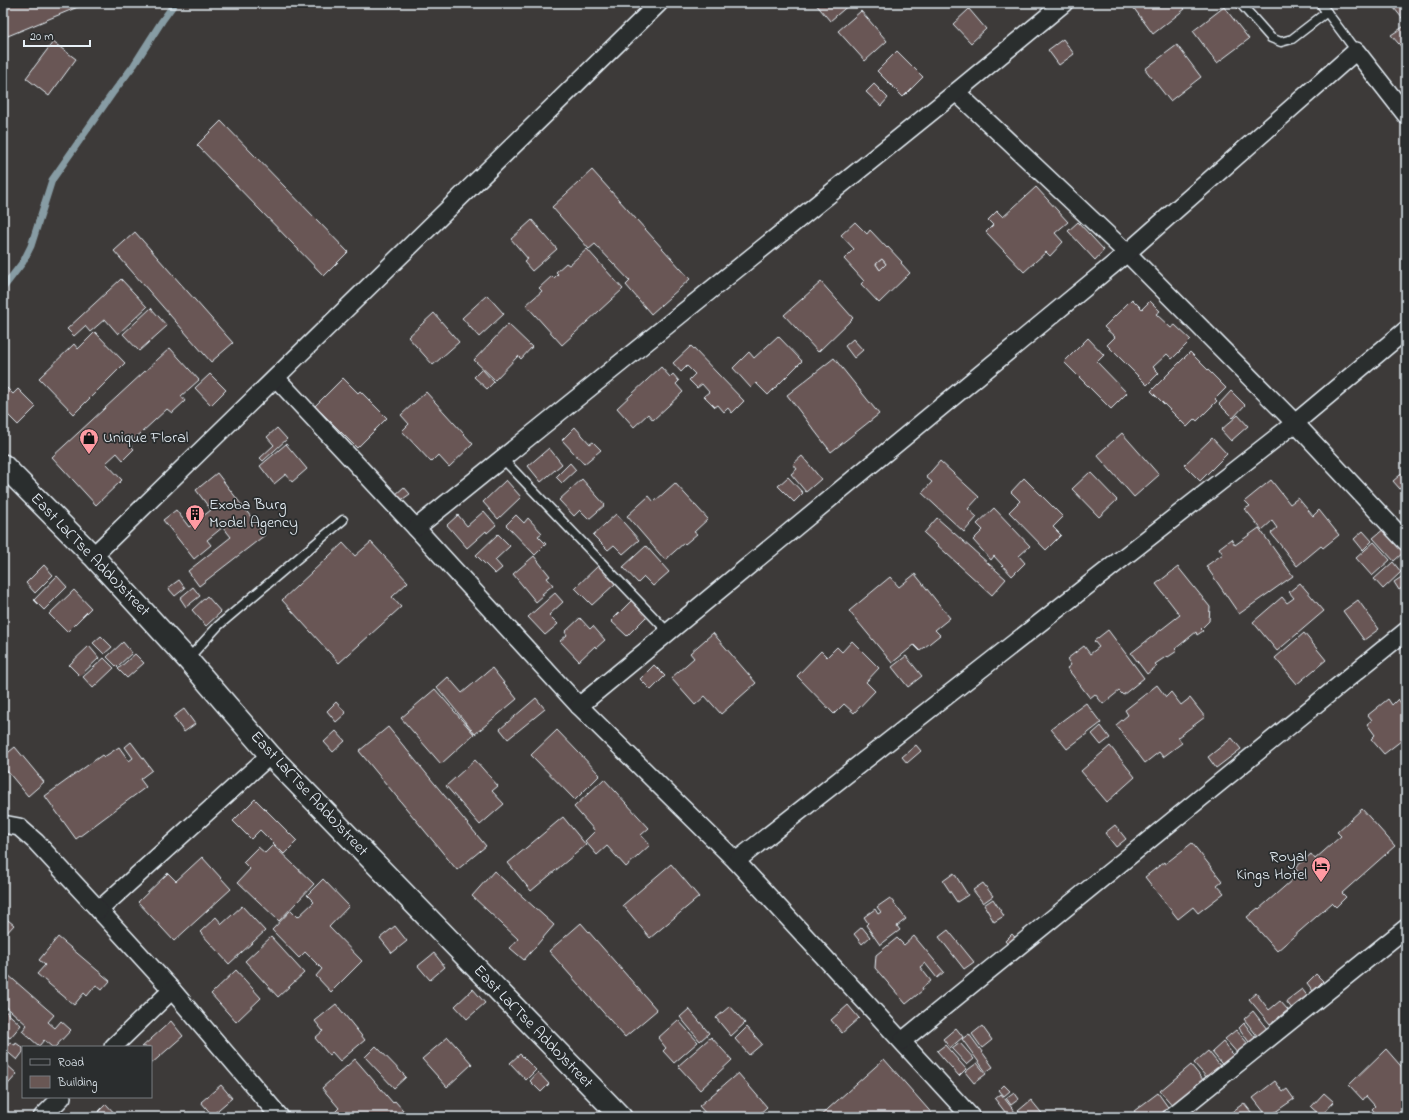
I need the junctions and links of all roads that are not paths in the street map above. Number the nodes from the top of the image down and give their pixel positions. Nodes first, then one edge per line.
1 (659, 3) edge
2 (1064, 3) edge
3 (1240, 3) edge
4 (1320, 3) edge
5 (1327, 12) junction
6 (1356, 51) junction
7 (956, 92) junction
8 (1406, 115) edge
9 (1127, 253) junction
10 (1406, 330) edge
11 (276, 378) junction
12 (1294, 423) junction
13 (502, 458) junction
14 (3, 465) edge
15 (343, 520) dead end
16 (416, 528) junction
17 (1406, 542) edge
18 (93, 556) junction
19 (1406, 631) edge
20 (668, 632) junction
21 (188, 660) junction
22 (579, 706) junction
23 (270, 755) junction
24 (4, 823) edge
25 (736, 861) junction
26 (99, 910) junction
27 (1406, 928) edge
28 (172, 990) junction
29 (902, 1041) junction
30 (114, 1046) edge
31 (61, 1098) edge
32 (42, 1117) edge
33 (280, 1117) edge
34 (621, 1117) edge
35 (971, 1117) edge
36 (1171, 1117) edge

1 - 11 street
2 - 7 street
3 - 5 lane
4 - 5 lane
5 - 6 lane
6 - 8 street
6 - 9 street
7 - 9 street
7 - 13 street
9 - 12 street
9 - 20 street
10 - 12 street
11 - 16 street
11 - 18 street
12 - 17 street
12 - 25 street
13 - 16 street
13 - 20 lane
14 - 18 street, East La(Tse Addo)street
15 - 21 lane
16 - 22 street
18 - 21 street, East La(Tse Addo)street
19 - 29 street
20 - 22 street
21 - 23 street, East La(Tse Addo)street
22 - 25 street
23 - 26 street
23 - 34 street, East La(Tse Addo)street
24 - 26 street
25 - 29 street
26 - 28 street
27 - 36 street
28 - 30 street
28 - 33 street
29 - 35 street
31 - 32 street

